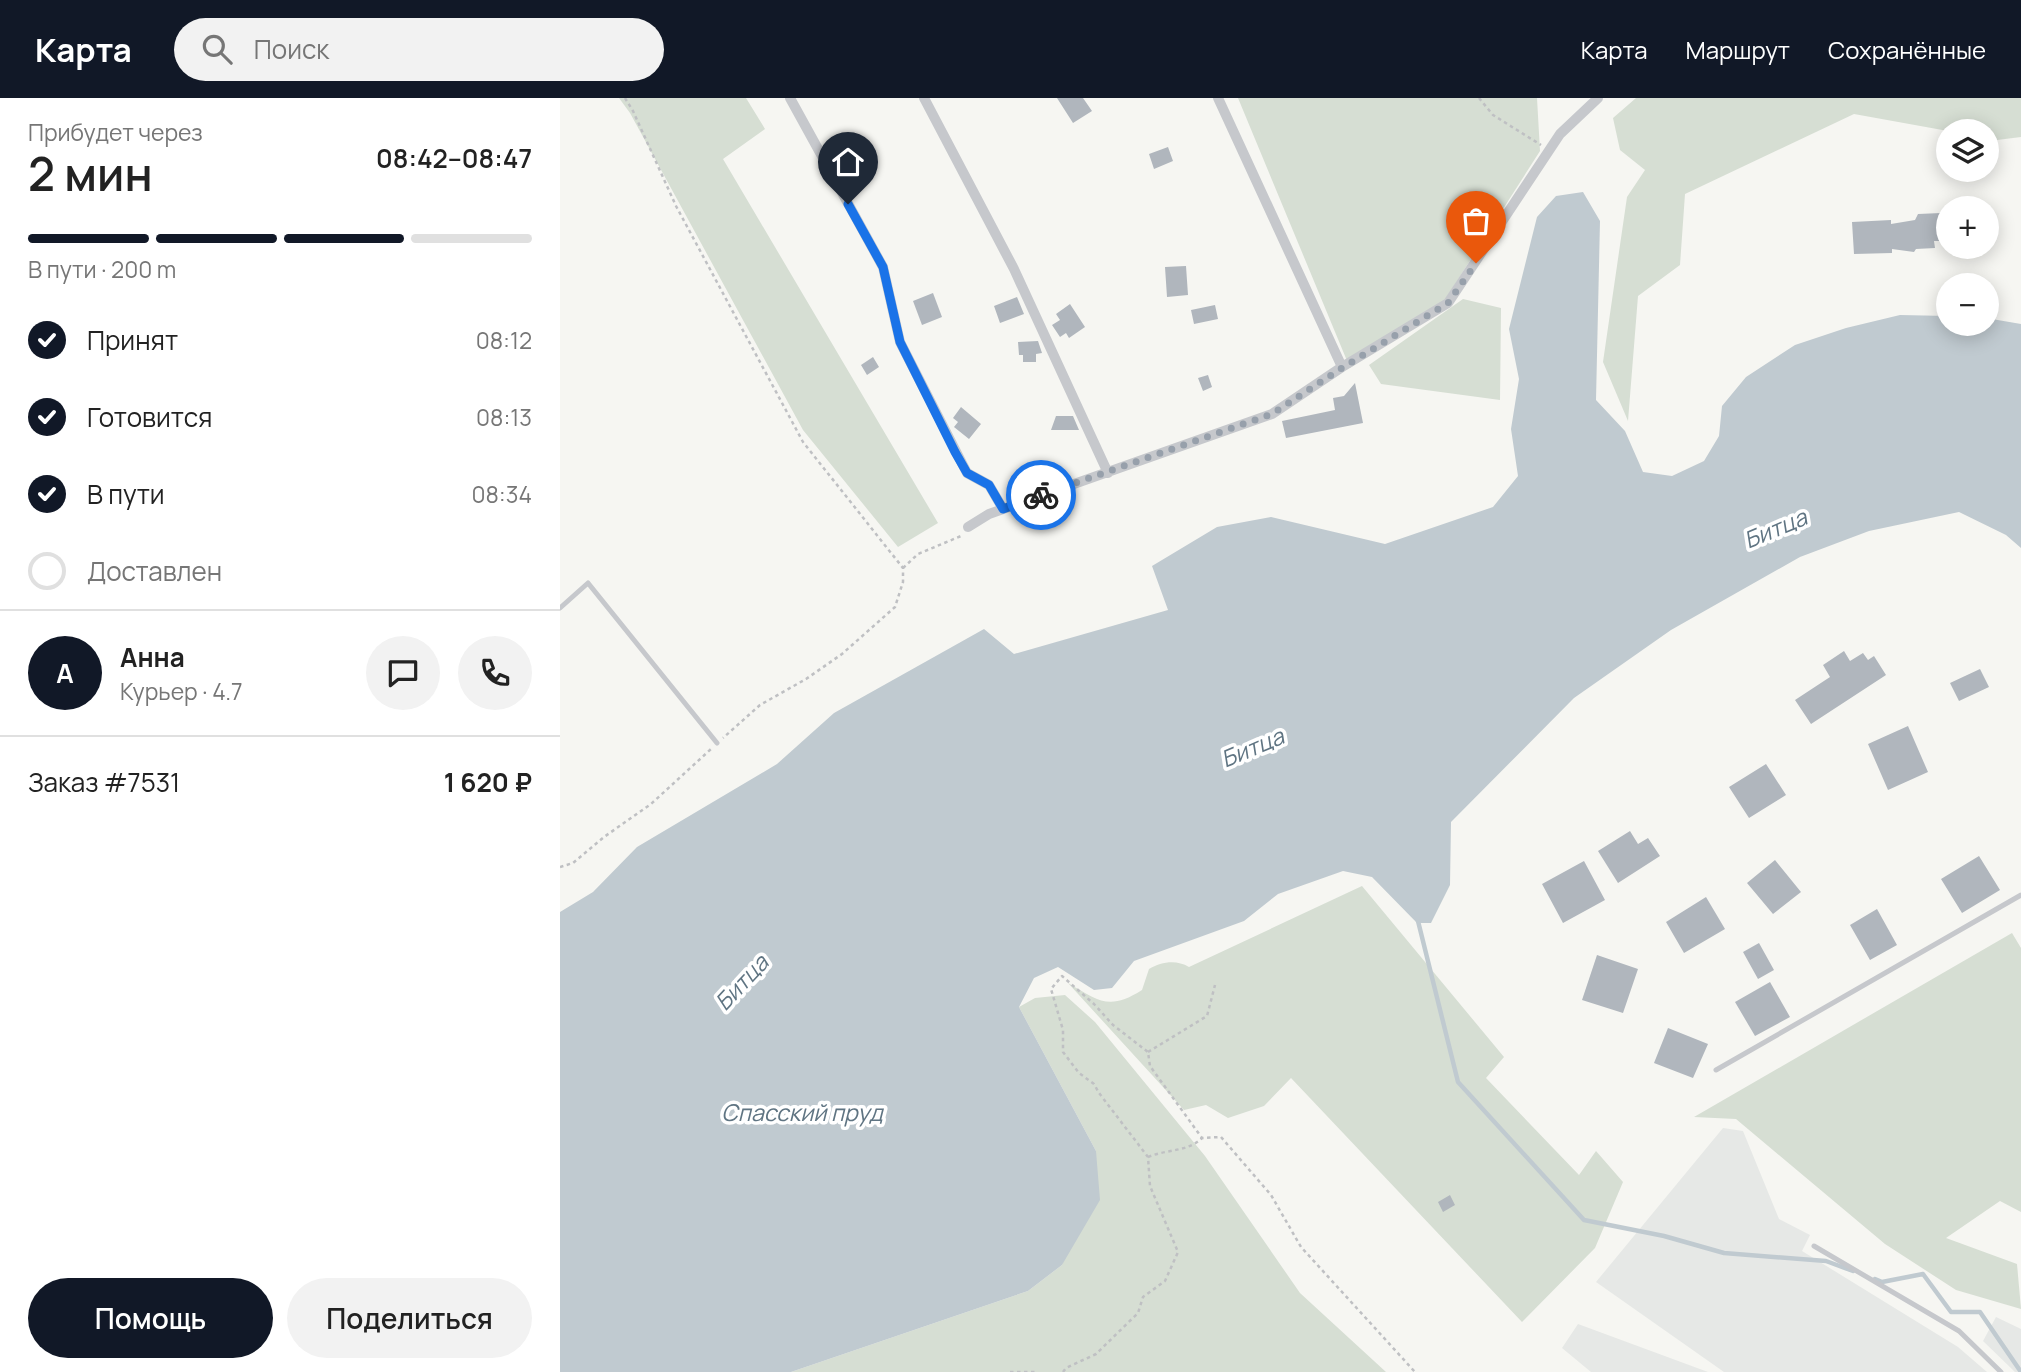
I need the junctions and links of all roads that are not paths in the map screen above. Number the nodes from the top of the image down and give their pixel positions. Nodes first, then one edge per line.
1 (790, 98) edge
2 (925, 98) edge
3 (1218, 98) edge
4 (1598, 98) edge
5 (1342, 368) junction
6 (1108, 473) junction
7 (1003, 509) junction
8 (964, 532) road end
9 (560, 608) edge
10 (717, 744) road end
11 (2021, 895) edge
12 (1716, 1070) dead end
13 (1814, 1246) dead end
14 (2001, 1372) edge

1 - 7 street
2 - 6 street
3 - 5 street
4 - 5 street
5 - 6 street
6 - 7 street
7 - 8 street
9 - 10 lane
11 - 12 lane
13 - 14 lane

